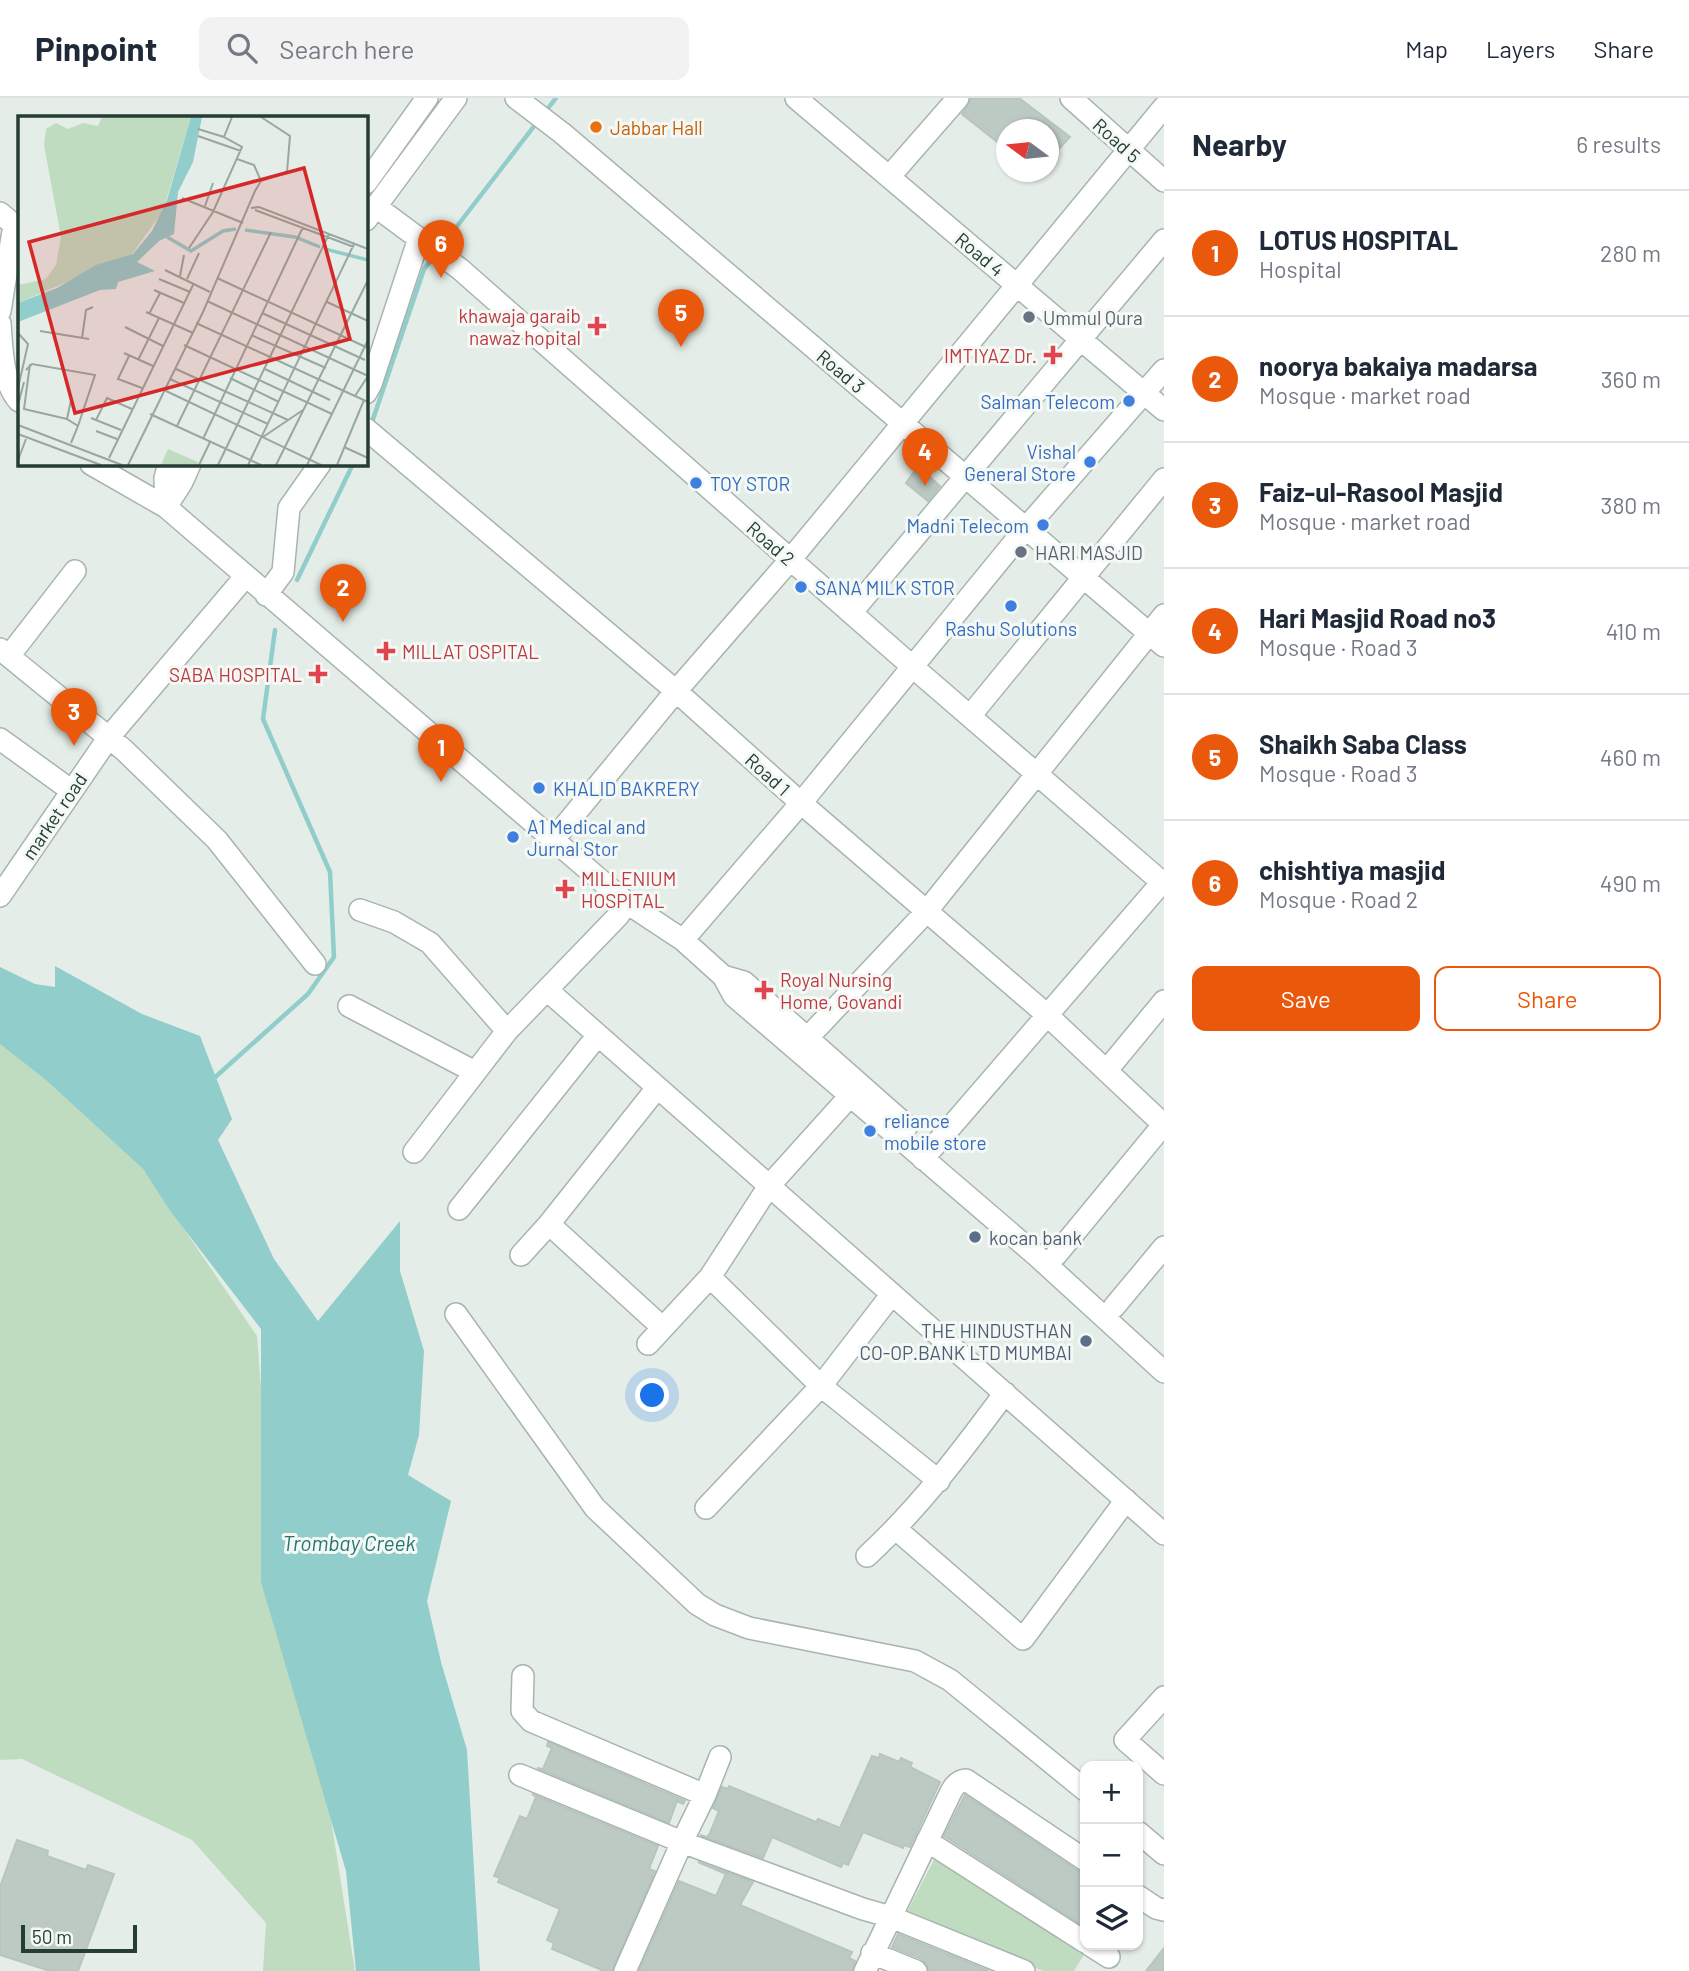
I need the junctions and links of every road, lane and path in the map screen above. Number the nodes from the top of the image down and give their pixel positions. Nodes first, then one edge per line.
1 (427, 98) edge
2 (456, 98) edge
3 (516, 98) edge
4 (796, 98) edge
5 (958, 98) edge
6 (1071, 98) edge
7 (1164, 107) edge
8 (1129, 151) junction
9 (889, 177) junction
10 (368, 180) edge
11 (1164, 181) edge
12 (0, 213) edge
13 (371, 213) edge
14 (419, 238) junction
15 (1164, 240) edge
16 (1017, 285) junction
17 (0, 311) edge
18 (0, 323) edge
19 (1081, 340) junction
20 (1164, 370) edge
21 (368, 389) edge
22 (1145, 393) junction
23 (11, 397) edge
24 (1164, 410) edge
25 (902, 423) junction
26 (368, 431) edge
27 (95, 466) edge
28 (168, 466) edge
29 (189, 466) edge
30 (319, 466) edge
31 (965, 476) junction
32 (1164, 478) edge
33 (166, 507) junction
34 (1026, 528) junction
35 (790, 560) junction
36 (75, 571) dead end
37 (245, 577) junction
38 (1083, 577) junction
39 (266, 595) junction
40 (851, 613) junction
41 (1164, 615) edge
42 (1156, 639) edge
43 (5, 653) edge
44 (914, 668) junction
45 (676, 691) junction
46 (970, 716) junction
47 (108, 737) junction
48 (0, 739) edge
49 (1035, 774) junction
50 (72, 790) junction
51 (801, 803) junction
52 (554, 839) junction
53 (1163, 882) edge
54 (0, 896) edge
55 (627, 903) junction
56 (360, 910) dead end
57 (926, 912) junction
58 (683, 940) junction
59 (315, 964) dead end
60 (547, 990) junction
61 (1164, 1001) edge
62 (349, 1006) dead end
63 (1046, 1014) junction
64 (507, 1031) junction
65 (598, 1035) junction
66 (802, 1044) junction
67 (1107, 1070) junction
68 (475, 1072) junction
69 (657, 1088) junction
70 (855, 1090) junction
71 (1164, 1124) edge
72 (414, 1152) dead end
73 (928, 1154) junction
74 (769, 1186) junction
75 (460, 1209) dead end
76 (549, 1224) junction
77 (1164, 1247) edge
78 (521, 1255) dead end
79 (1056, 1255) junction
80 (710, 1277) junction
81 (892, 1294) junction
82 (1114, 1307) junction
83 (456, 1314) dead end
84 (663, 1328) junction
85 (649, 1344) dead end
86 (1164, 1353) edge
87 (1164, 1372) edge
88 (821, 1386) junction
89 (1005, 1393) junction
90 (939, 1481) junction
91 (1126, 1500) junction
92 (706, 1508) dead end
93 (896, 1529) junction
94 (1164, 1534) edge
95 (867, 1556) dead end
96 (523, 1676) dead end
97 (1164, 1697) edge
98 (720, 1757) dead end
99 (1164, 1774) edge
100 (520, 1775) dead end
101 (1080, 1786) edge
102 (705, 1795) junction
103 (1143, 1836) edge
104 (928, 1841) junction
105 (681, 1842) junction
106 (1164, 1854) edge
107 (1080, 1857) edge
108 (1143, 1899) edge
109 (1164, 1910) edge
110 (891, 1917) junction
111 (1080, 1939) edge
112 (1099, 1950) edge
113 (1109, 1956) dead end
114 (869, 1962) edge
115 (625, 1971) edge
116 (916, 1971) edge
117 (1024, 1971) edge

1 - 10 street
2 - 13 street
3 - 25 street, Road 3
4 - 9 street, Road 4
5 - 9 street
6 - 8 street, Road 5
7 - 8 street
8 - 11 street, Road 5
8 - 16 street
9 - 16 street, Road 4
12 - 17 street
13 - 14 street, Road 2
14 - 21 street
14 - 35 street, Road 2
15 - 19 street
16 - 19 street, Road 4
16 - 25 street
18 - 23 street
19 - 22 street, Road 4
19 - 31 street
20 - 22 street
22 - 24 street, Road 4
22 - 34 street
25 - 31 street, Road 3
25 - 35 street
26 - 45 street, Road 1
27 - 33 street
28 - 33 street
29 - 33 street
30 - 39 street
31 - 34 street, Road 3
31 - 40 street
32 - 38 street
33 - 37 street
34 - 38 street, Road 3
34 - 44 street
35 - 40 street, Road 2
35 - 45 street
36 - 43 street
37 - 39 street
37 - 47 street, market road
38 - 42 street, Road 3
38 - 46 street
39 - 52 street
40 - 44 street, Road 2
41 - 42 street
42 - 49 street
43 - 47 street
44 - 46 street, Road 2
44 - 51 street
45 - 51 street, Road 1
45 - 52 street
46 - 49 street, Road 2
47 - 50 street, market road
47 - 59 street
48 - 50 street
49 - 53 street, Road 2
49 - 57 street
50 - 54 street, market road
51 - 57 street, Road 1
51 - 58 street
52 - 55 street
53 - 63 street
55 - 58 street
55 - 60 street
56 - 64 street
57 - 63 street, Road 1
57 - 66 street
58 - 66 street
60 - 64 street
60 - 65 street
61 - 67 street
62 - 68 street
63 - 67 street, Road 1
63 - 73 street
64 - 68 street
65 - 69 street
65 - 75 street
66 - 70 street
67 - 71 street, Road 1
68 - 72 street
69 - 74 street
69 - 76 street
70 - 73 street
70 - 74 street
71 - 79 street
73 - 79 street
73 - 87 street
74 - 80 street
74 - 81 street
76 - 78 street
76 - 84 street
77 - 82 street
79 - 82 street
80 - 84 street
80 - 88 street
81 - 88 street
81 - 89 street
82 - 86 street
83 - 101 street
84 - 85 street
88 - 90 street
88 - 92 street
89 - 90 street
89 - 91 street
90 - 93 street
91 - 93 street
91 - 94 street
93 - 95 street
96 - 102 street
97 - 99 street
98 - 102 street
100 - 105 street
102 - 105 street
103 - 106 street
104 - 107 street
104 - 110 street
104 - 111 street
105 - 110 street
105 - 115 street
108 - 109 street
110 - 114 street
110 - 117 street
112 - 113 street
114 - 116 street

